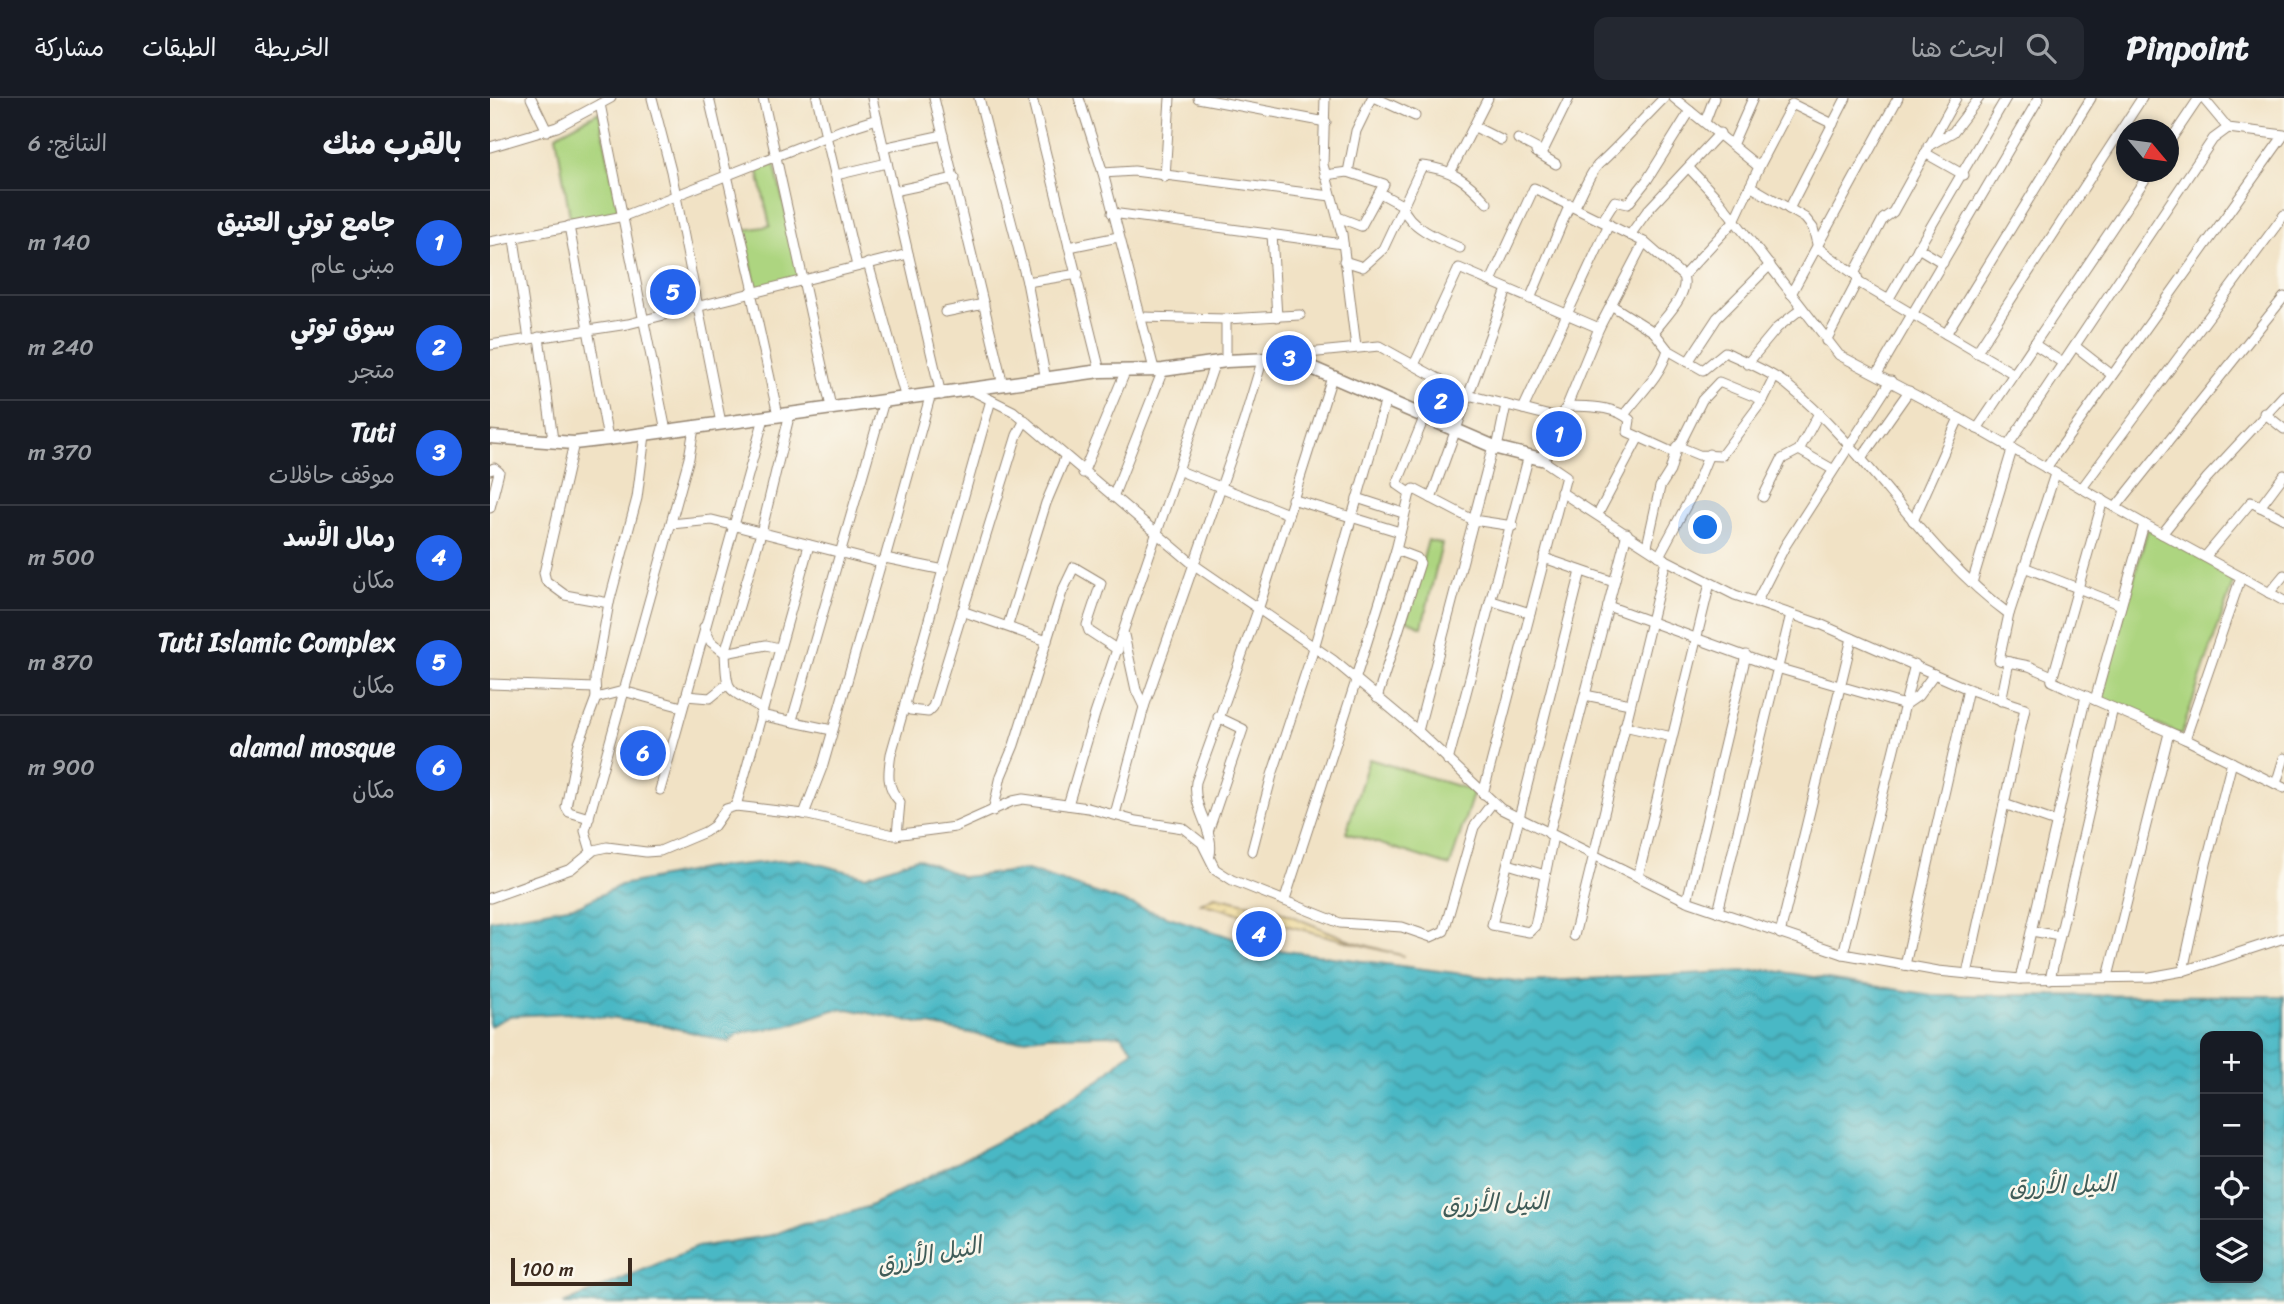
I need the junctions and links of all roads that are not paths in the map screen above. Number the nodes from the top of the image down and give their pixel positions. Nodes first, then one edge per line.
1 (531, 98) edge
2 (611, 98) edge
3 (652, 98) edge
4 (709, 98) edge
5 (763, 98) edge
6 (817, 98) edge
7 (872, 98) edge
8 (934, 98) edge
9 (979, 98) edge
10 (1032, 98) edge
11 (1079, 98) edge
12 (1170, 98) edge
13 (1198, 98) edge
14 (1325, 98) edge
15 (1374, 98) edge
16 (1488, 98) edge
17 (1569, 98) edge
18 (1664, 98) edge
19 (1674, 98) edge
20 (1714, 98) edge
21 (1753, 98) edge
22 (1846, 98) edge
23 (1898, 98) edge
24 (1956, 98) edge
25 (1979, 98) edge
26 (2006, 98) edge
27 (2039, 98) edge
28 (2091, 98) edge
29 (2142, 98) edge
30 (2201, 98) edge
31 (596, 103) edge
32 (1690, 111) junction
33 (1415, 116) dead end
34 (877, 119) junction
35 (1326, 122) junction
36 (1705, 122) junction
37 (1833, 124) junction
38 (1475, 127) junction
39 (2228, 128) junction
40 (2179, 129) edge
41 (547, 131) junction
42 (1720, 133) junction
43 (943, 135) junction
44 (827, 136) junction
45 (1518, 139) dead end
46 (1501, 140) dead end
47 (1733, 143) junction
48 (490, 147) edge
49 (883, 148) junction
50 (1537, 149) junction
51 (1926, 150) junction
52 (776, 156) junction
53 (887, 163) junction
54 (1556, 164) dead end
55 (1759, 167) junction
56 (1689, 168) junction
57 (1451, 171) junction
58 (1348, 172) junction
59 (1103, 173) junction
60 (725, 175) junction
61 (836, 175) junction
62 (1325, 175) junction
63 (1964, 175) junction
64 (1165, 177) junction
65 (955, 178) junction
66 (2143, 182) edge
67 (1750, 186) junction
68 (894, 191) junction
69 (1380, 193) junction
70 (1331, 196) junction
71 (676, 197) junction
72 (1487, 203) dead end
73 (1402, 205) junction
74 (1572, 205) junction
75 (1788, 209) junction
76 (1112, 213) junction
77 (2284, 215) edge
78 (624, 216) junction
79 (1338, 217) junction
80 (1734, 221) junction
81 (1606, 222) junction
82 (569, 226) junction
83 (1272, 234) junction
84 (1630, 235) junction
85 (1118, 237) junction
86 (514, 239) junction
87 (490, 242) edge
88 (1644, 242) junction
89 (1343, 244) junction
90 (1069, 247) junction
91 (1460, 248) dead end
92 (1818, 248) junction
93 (1918, 248) junction
94 (908, 254) junction
95 (1344, 261) junction
96 (867, 263) junction
97 (1943, 263) junction
98 (1770, 265) junction
99 (857, 266) junction
100 (1078, 274) junction
101 (1683, 276) junction
102 (1856, 277) junction
103 (804, 279) junction
104 (1491, 281) junction
105 (1027, 282) junction
106 (1507, 289) junction
107 (752, 291) junction
108 (1791, 294) junction
109 (2284, 297) edge
110 (1530, 299) junction
111 (1888, 300) junction
112 (984, 304) junction
113 (1611, 305) junction
114 (698, 306) junction
115 (1801, 309) junction
116 (945, 312) dead end
117 (1913, 313) junction
118 (1568, 314) junction
119 (1300, 315) dead end
120 (1142, 317) junction
121 (1277, 317) junction
122 (644, 319) junction
123 (1226, 319) junction
124 (1599, 328) junction
125 (589, 330) junction
126 (1654, 332) junction
127 (1946, 334) junction
128 (534, 338) junction
129 (1826, 341) junction
130 (2034, 344) junction
131 (490, 345) edge
132 (1356, 346) junction
133 (2075, 346) junction
134 (1668, 350) junction
135 (1976, 353) junction
136 (1263, 358) junction
137 (1289, 358) junction
138 (1221, 361) junction
139 (1688, 362) junction
140 (2063, 363) junction
141 (1747, 364) junction
142 (1414, 365) junction
143 (1126, 370) junction
144 (1158, 370) junction
145 (1100, 371) junction
146 (1877, 374) junction
147 (2014, 374) junction
148 (2112, 375) junction
149 (1332, 377) junction
150 (1774, 378) junction
151 (1440, 379) junction
152 (1046, 380) junction
153 (1891, 381) junction
154 (1003, 385) junction
155 (973, 391) junction
156 (1909, 391) junction
157 (1468, 395) junction
158 (2284, 395) edge
159 (935, 396) junction
160 (906, 399) junction
161 (1386, 399) junction
162 (990, 400) junction
163 (1763, 400) junction
164 (884, 401) junction
165 (1506, 405) junction
166 (1567, 406) junction
167 (831, 407) junction
168 (1523, 409) junction
169 (1819, 412) junction
170 (2264, 413) junction
171 (784, 414) junction
172 (1624, 415) junction
173 (1424, 416) junction
174 (1553, 417) junction
175 (764, 418) junction
176 (1959, 418) junction
177 (1025, 420) junction
178 (721, 423) junction
179 (694, 428) junction
180 (1978, 429) junction
181 (2284, 429) edge
182 (1456, 430) junction
183 (666, 431) junction
184 (645, 435) junction
185 (490, 437) edge
186 (1639, 437) junction
187 (608, 439) junction
188 (553, 440) junction
189 (574, 443) junction
190 (1849, 444) junction
191 (1495, 447) junction
192 (1676, 449) junction
193 (2009, 449) junction
194 (1798, 450) junction
195 (1709, 454) junction
196 (1535, 457) junction
197 (1065, 458) junction
198 (1861, 459) junction
199 (1832, 469) junction
200 (490, 470) edge
201 (1180, 471) junction
202 (2051, 471) junction
203 (1083, 473) junction
204 (2284, 475) edge
205 (1220, 486) junction
206 (2082, 488) junction
207 (1561, 492) junction
208 (1410, 493) junction
209 (1114, 497) junction
210 (1763, 497) dead end
211 (1357, 498) junction
212 (1431, 498) junction
213 (1292, 499) junction
214 (2103, 500) junction
215 (2116, 507) junction
216 (2260, 507) junction
217 (490, 508) edge
218 (1403, 513) junction
219 (1288, 514) junction
220 (1598, 514) junction
221 (1352, 517) junction
222 (2284, 519) edge
223 (1473, 520) junction
224 (1913, 521) junction
225 (671, 524) junction
226 (2144, 524) junction
227 (734, 525) junction
228 (1513, 526) junction
229 (1400, 532) junction
230 (761, 533) junction
231 (1627, 533) junction
232 (2162, 534) junction
233 (1158, 536) junction
234 (809, 545) junction
235 (1647, 546) junction
236 (1396, 551) junction
237 (839, 553) junction
238 (2205, 557) junction
239 (1544, 558) junction
240 (1662, 558) junction
241 (883, 560) junction
242 (1193, 564) junction
243 (2024, 567) junction
244 (944, 569) junction
245 (1581, 571) junction
246 (2284, 575) edge
247 (2241, 577) junction
248 (1614, 582) junction
249 (1710, 583) junction
250 (1972, 583) junction
251 (2078, 589) junction
252 (2269, 593) junction
253 (1492, 601) junction
254 (2284, 601) edge
255 (1756, 603) junction
256 (609, 604) junction
257 (2121, 605) junction
258 (1608, 606) junction
259 (1258, 610) junction
260 (962, 611) junction
261 (1530, 613) junction
262 (1791, 614) junction
263 (2009, 614) junction
264 (1650, 619) junction
265 (1008, 625) junction
266 (704, 627) junction
267 (1124, 635) junction
268 (1697, 638) junction
269 (1852, 638) junction
270 (1047, 641) junction
271 (779, 648) junction
272 (1314, 648) junction
273 (1118, 650) junction
274 (725, 653) junction
275 (1746, 655) junction
276 (2009, 662) junction
277 (1915, 664) junction
278 (1777, 668) junction
279 (1934, 674) junction
280 (1355, 680) junction
281 (2052, 681) junction
282 (490, 684) edge
283 (726, 685) junction
284 (1840, 687) junction
285 (1968, 689) junction
286 (623, 691) junction
287 (596, 693) junction
288 (686, 695) junction
289 (1585, 695) junction
290 (1377, 698) junction
291 (2090, 698) junction
292 (2001, 701) junction
293 (905, 703) junction
294 (1630, 704) junction
295 (1905, 705) junction
296 (682, 707) junction
297 (1144, 707) junction
298 (2113, 708) junction
299 (761, 711) junction
300 (1218, 717) junction
301 (792, 720) junction
302 (1625, 726) junction
303 (832, 730) junction
304 (1418, 731) junction
305 (2169, 733) junction
306 (1672, 737) junction
307 (2185, 739) junction
308 (2284, 758) edge
309 (1448, 761) junction
310 (2232, 762) junction
311 (2280, 786) edge
312 (660, 790) dead end
313 (1483, 794) junction
314 (1493, 802) junction
315 (2004, 804) junction
316 (1068, 805) junction
317 (737, 806) junction
318 (993, 811) junction
319 (804, 814) junction
320 (1115, 814) junction
321 (589, 818) junction
322 (1518, 818) junction
323 (2056, 822) junction
324 (1208, 832) junction
325 (897, 835) junction
326 (1551, 835) junction
327 (591, 851) junction
328 (1252, 851) dead end
329 (1210, 855) junction
330 (1593, 855) junction
331 (1508, 864) junction
332 (1545, 875) junction
333 (1638, 877) junction
334 (490, 898) edge
335 (1285, 899) junction
336 (1687, 901) junction
337 (1718, 912) junction
338 (2032, 930) junction
339 (1780, 934) junction
340 (1574, 936) dead end
341 (2059, 936) junction
342 (2284, 938) edge
343 (1843, 954) junction
344 (1905, 965) junction
345 (2183, 971) junction
346 (1967, 974) junction
347 (2108, 977) junction
348 (2020, 979) junction
349 (2050, 979) junction

1 - 41 street
2 - 31 street
3 - 71 street
4 - 60 street
5 - 52 street
6 - 44 street
7 - 34 street
8 - 43 street
9 - 105 street
10 - 90 street
11 - 59 street
12 - 64 street
13 - 35 street
14 - 35 street
15 - 33 street
15 - 58 street
16 - 38 street
17 - 50 street
18 - 74 street
19 - 32 street
20 - 36 street
21 - 47 street
22 - 37 street
23 - 92 street
24 - 51 street
25 - 51 street
26 - 63 street
27 - 97 street
28 - 127 street
29 - 135 street
30 - 39 street
30 - 40 street
31 - 41 street
31 - 78 street
32 - 36 street
32 - 81 street
34 - 44 street
34 - 49 street
35 - 62 street
36 - 42 street
37 - 55 street
37 - 75 street
38 - 46 street
38 - 57 street
39 - 133 street
39 - 148 street
41 - 48 street
42 - 47 street
42 - 56 street
43 - 49 street
43 - 65 street
44 - 52 street
44 - 61 street
45 - 50 street
47 - 55 street
49 - 53 street
50 - 54 street
51 - 63 street
51 - 102 street
52 - 60 street
52 - 103 street
53 - 61 street
53 - 68 street
55 - 67 street
56 - 80 street
56 - 84 street
57 - 72 street
57 - 73 street
58 - 62 street
58 - 69 street
59 - 64 street
59 - 76 street
60 - 71 street
60 - 107 street
61 - 99 street
62 - 70 street
63 - 93 street
64 - 70 street
65 - 68 street
65 - 112 street
66 - 130 street
67 - 75 street
67 - 80 street
68 - 94 street
69 - 73 street
69 - 79 street
70 - 79 street
71 - 78 street
71 - 114 street
73 - 91 street
73 - 95 street
74 - 81 street
74 - 104 street
74 - 110 street
75 - 92 street
76 - 83 street
76 - 85 street
77 - 206 street
78 - 82 street
78 - 122 street
79 - 89 street
80 - 98 street
80 - 101 street
81 - 84 street
81 - 118 street
82 - 86 street
82 - 125 street
83 - 89 street
83 - 121 street
84 - 88 street
85 - 90 street
85 - 120 street
86 - 87 street
86 - 128 street
88 - 101 street
88 - 113 street
89 - 95 street
90 - 100 street
92 - 102 street
92 - 108 street
93 - 97 street
93 - 111 street
94 - 96 street
94 - 159 street
95 - 132 street
96 - 99 street
96 - 160 street
97 - 117 street
98 - 108 street
98 - 139 street
99 - 103 street
100 - 105 street
100 - 145 street
101 - 126 street
102 - 111 street
102 - 129 street
103 - 107 street
103 - 167 street
104 - 106 street
104 - 142 street
105 - 152 street
106 - 110 street
106 - 157 street
107 - 114 street
107 - 171 street
108 - 115 street
109 - 215 street
110 - 118 street
111 - 117 street
112 - 116 street
112 - 154 street
113 - 124 street
113 - 126 street
114 - 122 street
114 - 178 street
115 - 129 street
115 - 141 street
117 - 127 street
117 - 146 street
118 - 124 street
118 - 168 street
119 - 121 street
120 - 123 street
120 - 144 street
121 - 123 street
122 - 125 street
122 - 183 street
123 - 138 street
124 - 166 street
125 - 128 street
125 - 187 street
126 - 134 street
127 - 135 street
128 - 131 street
128 - 188 street
129 - 146 street
130 - 140 street
130 - 147 street
132 - 137 street
132 - 142 street
133 - 140 street
133 - 148 street
134 - 139 street
134 - 172 street
135 - 147 street
136 - 137 street
136 - 138 street
136 - 205 street
137 - 149 street
138 - 144 street
138 - 201 street
139 - 141 street
140 - 193 street
141 - 150 street
142 - 151 street
143 - 144 street
143 - 145 street
143 - 203 street
144 - 209 street
145 - 152 street
146 - 153 street
147 - 180 street
148 - 202 street
149 - 161 street
149 - 213 street
150 - 163 street
150 - 169 street
151 - 157 street
151 - 173 street
152 - 154 street
153 - 156 street
153 - 190 street
154 - 155 street
155 - 159 street
155 - 162 street
156 - 176 street
156 - 198 street
157 - 165 street
157 - 182 street
158 - 170 street
159 - 160 street
159 - 241 street
160 - 164 street
161 - 173 street
161 - 211 street
162 - 177 street
162 - 244 street
163 - 192 street
163 - 195 street
164 - 167 street
164 - 237 street
165 - 168 street
165 - 191 street
166 - 172 street
166 - 174 street
167 - 171 street
168 - 174 street
169 - 190 street
169 - 194 street
170 - 181 street
170 - 232 street
171 - 175 street
171 - 230 street
172 - 186 street
173 - 182 street
173 - 208 street
174 - 196 street
175 - 178 street
175 - 227 street
176 - 180 street
176 - 224 street
177 - 197 street
177 - 260 street
178 - 179 street
179 - 183 street
179 - 225 street
180 - 193 street
182 - 191 street
182 - 212 street
183 - 184 street
184 - 187 street
184 - 256 street
185 - 188 street
186 - 192 street
186 - 220 street
187 - 189 street
188 - 189 street
189 - 256 street
190 - 198 street
190 - 199 street
191 - 196 street
191 - 223 street
192 - 195 street
192 - 235 street
193 - 202 street
193 - 250 street
194 - 199 street
194 - 210 street
195 - 240 street
196 - 207 street
196 - 228 street
197 - 203 street
197 - 265 street
198 - 224 street
199 - 255 street
200 - 217 street
201 - 205 street
201 - 233 street
202 - 206 street
202 - 243 street
203 - 209 street
204 - 216 street
205 - 219 street
205 - 242 street
206 - 214 street
207 - 220 street
207 - 239 street
208 - 212 street
208 - 218 street
209 - 233 street
211 - 218 street
211 - 221 street
212 - 223 street
213 - 219 street
213 - 221 street
214 - 215 street
214 - 251 street
215 - 226 street
216 - 222 street
216 - 238 street
218 - 229 street
219 - 259 street
220 - 231 street
221 - 229 street
221 - 272 street
223 - 228 street
223 - 304 street
224 - 250 street
225 - 227 street
225 - 286 street
226 - 232 street
226 - 257 street
227 - 230 street
227 - 266 street
228 - 253 street
229 - 236 street
230 - 234 street
230 - 274 street
231 - 235 street
231 - 248 street
232 - 238 street
233 - 242 street
233 - 267 street
234 - 237 street
234 - 271 street
235 - 240 street
236 - 280 street
236 - 290 street
237 - 241 street
237 - 301 street
238 - 247 street
239 - 245 street
239 - 261 street
240 - 249 street
240 - 264 street
241 - 244 street
241 - 303 street
242 - 259 street
242 - 297 street
243 - 251 street
243 - 263 street
244 - 293 street
245 - 248 street
245 - 322 street
246 - 252 street
247 - 252 street
247 - 307 street
248 - 258 street
249 - 255 street
249 - 268 street
250 - 263 street
251 - 257 street
251 - 281 street
252 - 254 street
253 - 261 street
253 - 309 street
255 - 262 street
256 - 287 street
257 - 291 street
258 - 264 street
258 - 289 street
259 - 272 street
259 - 300 street
260 - 265 street
260 - 293 street
261 - 313 street
262 - 269 street
262 - 278 street
263 - 276 street
264 - 268 street
264 - 294 street
265 - 270 street
266 - 274 street
266 - 288 street
267 - 273 street
267 - 297 street
268 - 275 street
268 - 306 street
269 - 277 street
269 - 284 street
270 - 273 street
270 - 318 street
271 - 274 street
271 - 299 street
272 - 280 street
272 - 328 street
273 - 316 street
274 - 283 street
275 - 278 street
275 - 336 street
276 - 281 street
276 - 292 street
277 - 279 street
277 - 295 street
278 - 284 street
278 - 337 street
279 - 285 street
279 - 295 street
280 - 290 street
280 - 335 street
281 - 291 street
282 - 287 street
283 - 288 street
283 - 299 street
284 - 295 street
284 - 339 street
285 - 292 street
285 - 344 street
286 - 287 street
286 - 296 street
286 - 321 street
287 - 321 street
288 - 296 street
289 - 294 street
289 - 326 street
290 - 304 street
291 - 298 street
291 - 323 street
292 - 315 street
293 - 325 street
294 - 302 street
295 - 343 street
296 - 312 street
297 - 320 street
298 - 305 street
298 - 341 street
299 - 301 street
299 - 317 street
300 - 324 street
300 - 324 street
301 - 303 street
302 - 306 street
302 - 330 street
303 - 319 street
304 - 309 street
305 - 307 street
305 - 347 street
306 - 333 street
307 - 310 street
308 - 311 street
309 - 313 street
310 - 311 street
310 - 345 street
313 - 314 street
314 - 322 street
314 - 335 street
315 - 323 street
315 - 346 street
316 - 318 street
316 - 320 street
317 - 319 street
317 - 327 street
318 - 325 street
319 - 325 street
320 - 329 street
321 - 327 street
322 - 326 street
322 - 331 street
323 - 338 street
324 - 329 street
326 - 330 street
326 - 332 street
327 - 334 street
329 - 335 street
330 - 333 street
330 - 340 street
331 - 332 street
331 - 332 street
333 - 336 street
336 - 337 street
337 - 339 street
338 - 341 street
338 - 348 street
339 - 343 street
341 - 349 street
342 - 345 street
343 - 344 street
344 - 346 street
345 - 347 street
346 - 348 street
347 - 349 street
348 - 349 street

